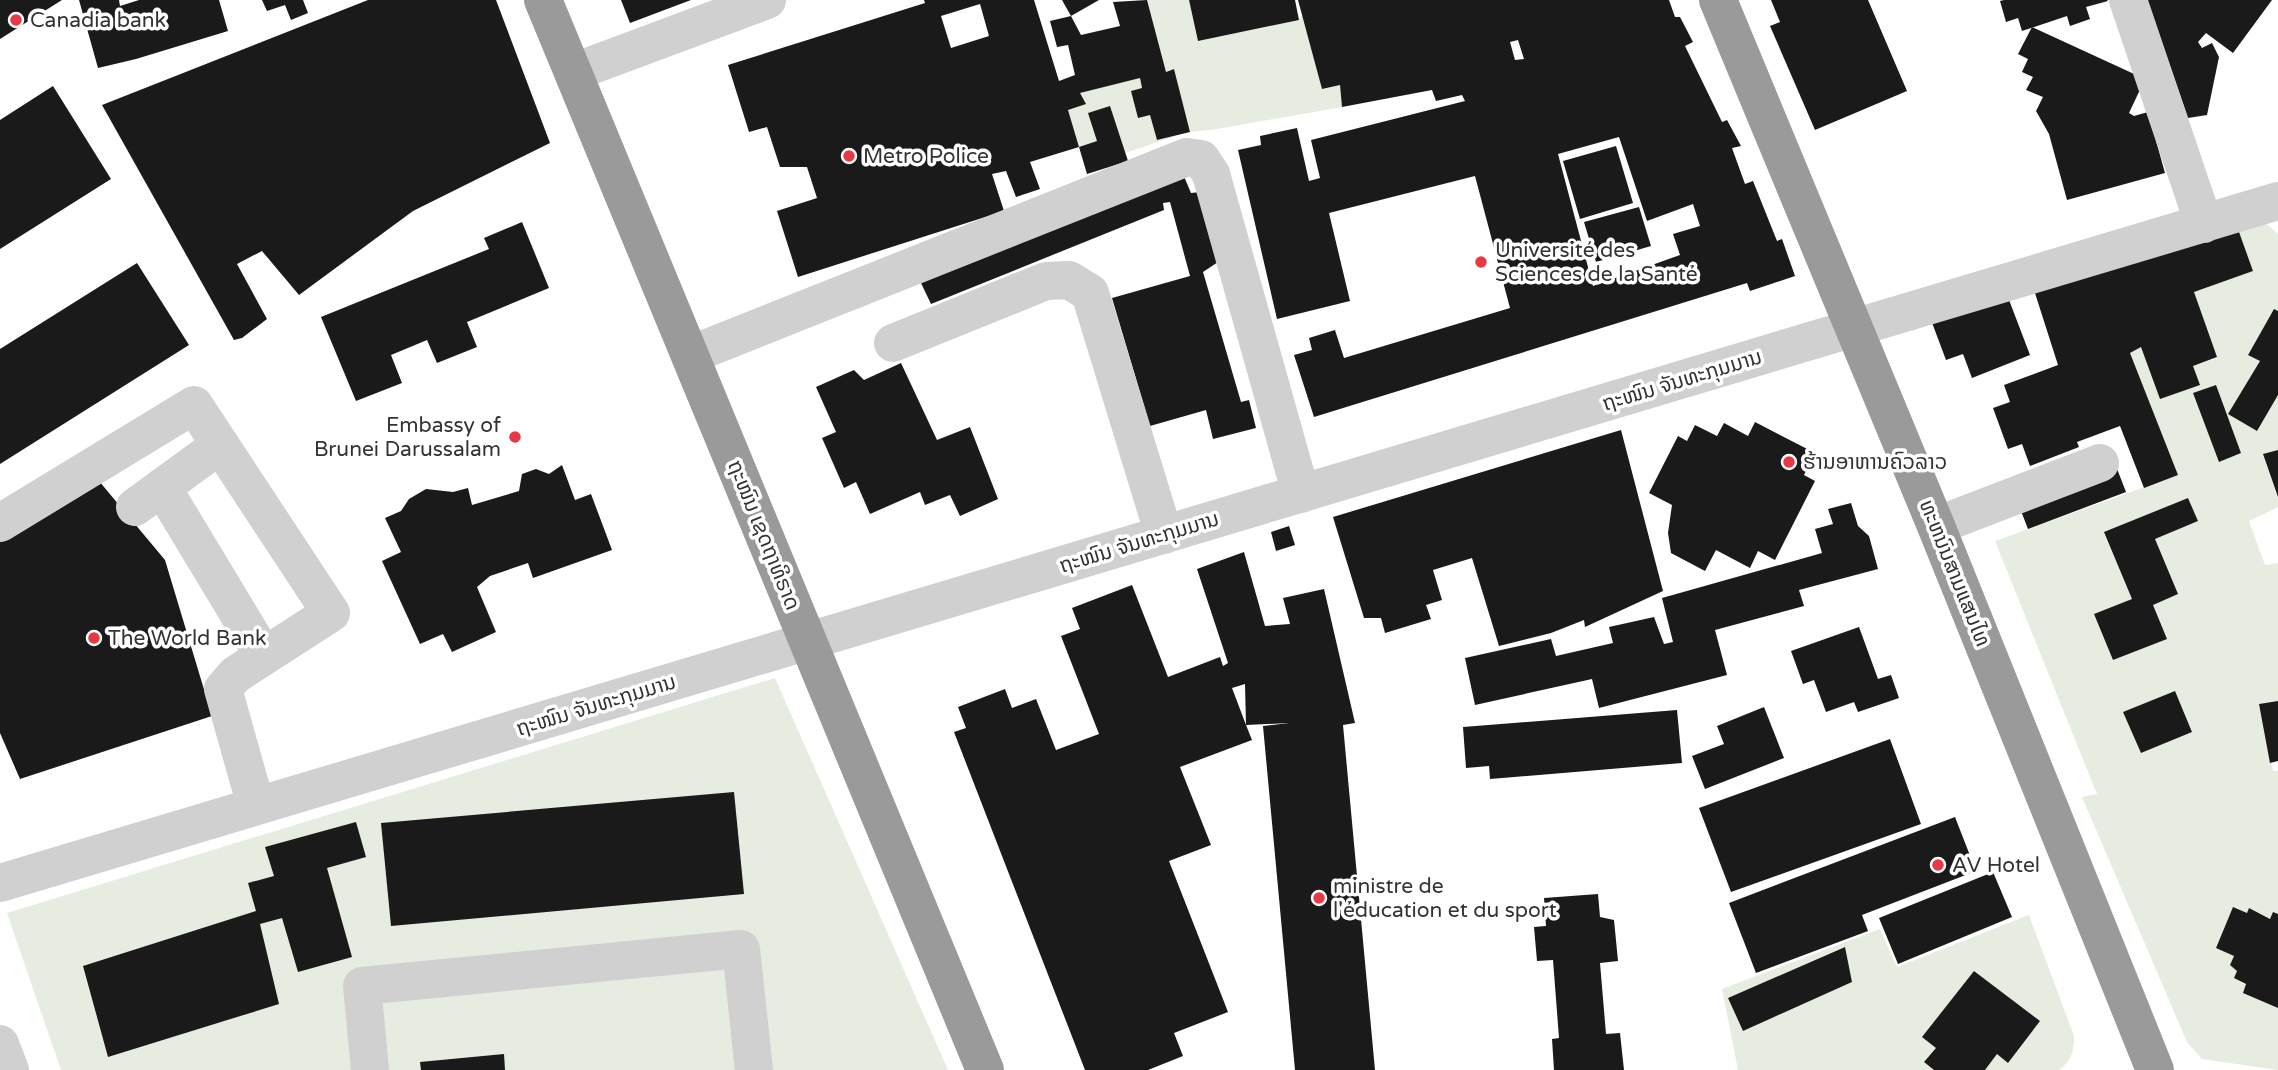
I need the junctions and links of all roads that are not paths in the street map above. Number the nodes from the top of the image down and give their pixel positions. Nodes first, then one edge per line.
1 (543, 0) edge
2 (767, 0) edge
3 (1718, 0) edge
4 (2128, 0) edge
5 (574, 72) junction
6 (2278, 201) edge
7 (2204, 224) junction
8 (1854, 328) junction
9 (893, 343) dead end
10 (690, 355) junction
11 (220, 445) junction
12 (2100, 463) dead end
13 (1301, 494) junction
14 (0, 523) edge
15 (1936, 526) junction
16 (1164, 535) junction
17 (807, 641) junction
18 (264, 656) junction
19 (256, 806) junction
20 (0, 883) edge
21 (0, 1044) edge
22 (10, 1070) edge
23 (370, 1070) edge
24 (754, 1070) edge
25 (985, 1070) edge
26 (2155, 1070) edge

1 - 5 highway, ຖະໜົນ ເຊດຖາທິຣາດ
2 - 5 street
3 - 8 highway, ທະຫນົນສາມແສນໄທ
4 - 7 street
5 - 10 highway, ຖະໜົນ ເຊດຖາທິຣາດ
6 - 7 street, ຖະໜົນ ຈັນທະກຸມມານ
7 - 8 street, ຖະໜົນ ຈັນທະກຸມມານ
8 - 13 street, ຖະໜົນ ຈັນທະກຸມມານ
8 - 15 highway, ທະຫນົນສາມແສນໄທ
9 - 16 street
10 - 13 street
10 - 17 highway, ຖະໜົນ ເຊດຖາທິຣາດ
11 - 14 street
11 - 18 street
11 - 18 street
12 - 15 street
13 - 16 street, ຖະໜົນ ຈັນທະກຸມມານ
15 - 26 highway, ທະຫນົນສາມແສນໄທ
16 - 17 street, ຖະໜົນ ຈັນທະກຸມມານ
17 - 19 street, ຖະໜົນ ຈັນທະກຸມມານ
17 - 25 highway, ຖະໜົນ ເຊດຖາທິຣາດ
18 - 19 street
19 - 20 street, ຖະໜົນ ຈັນທະກຸມມານ
21 - 22 street
23 - 24 street

